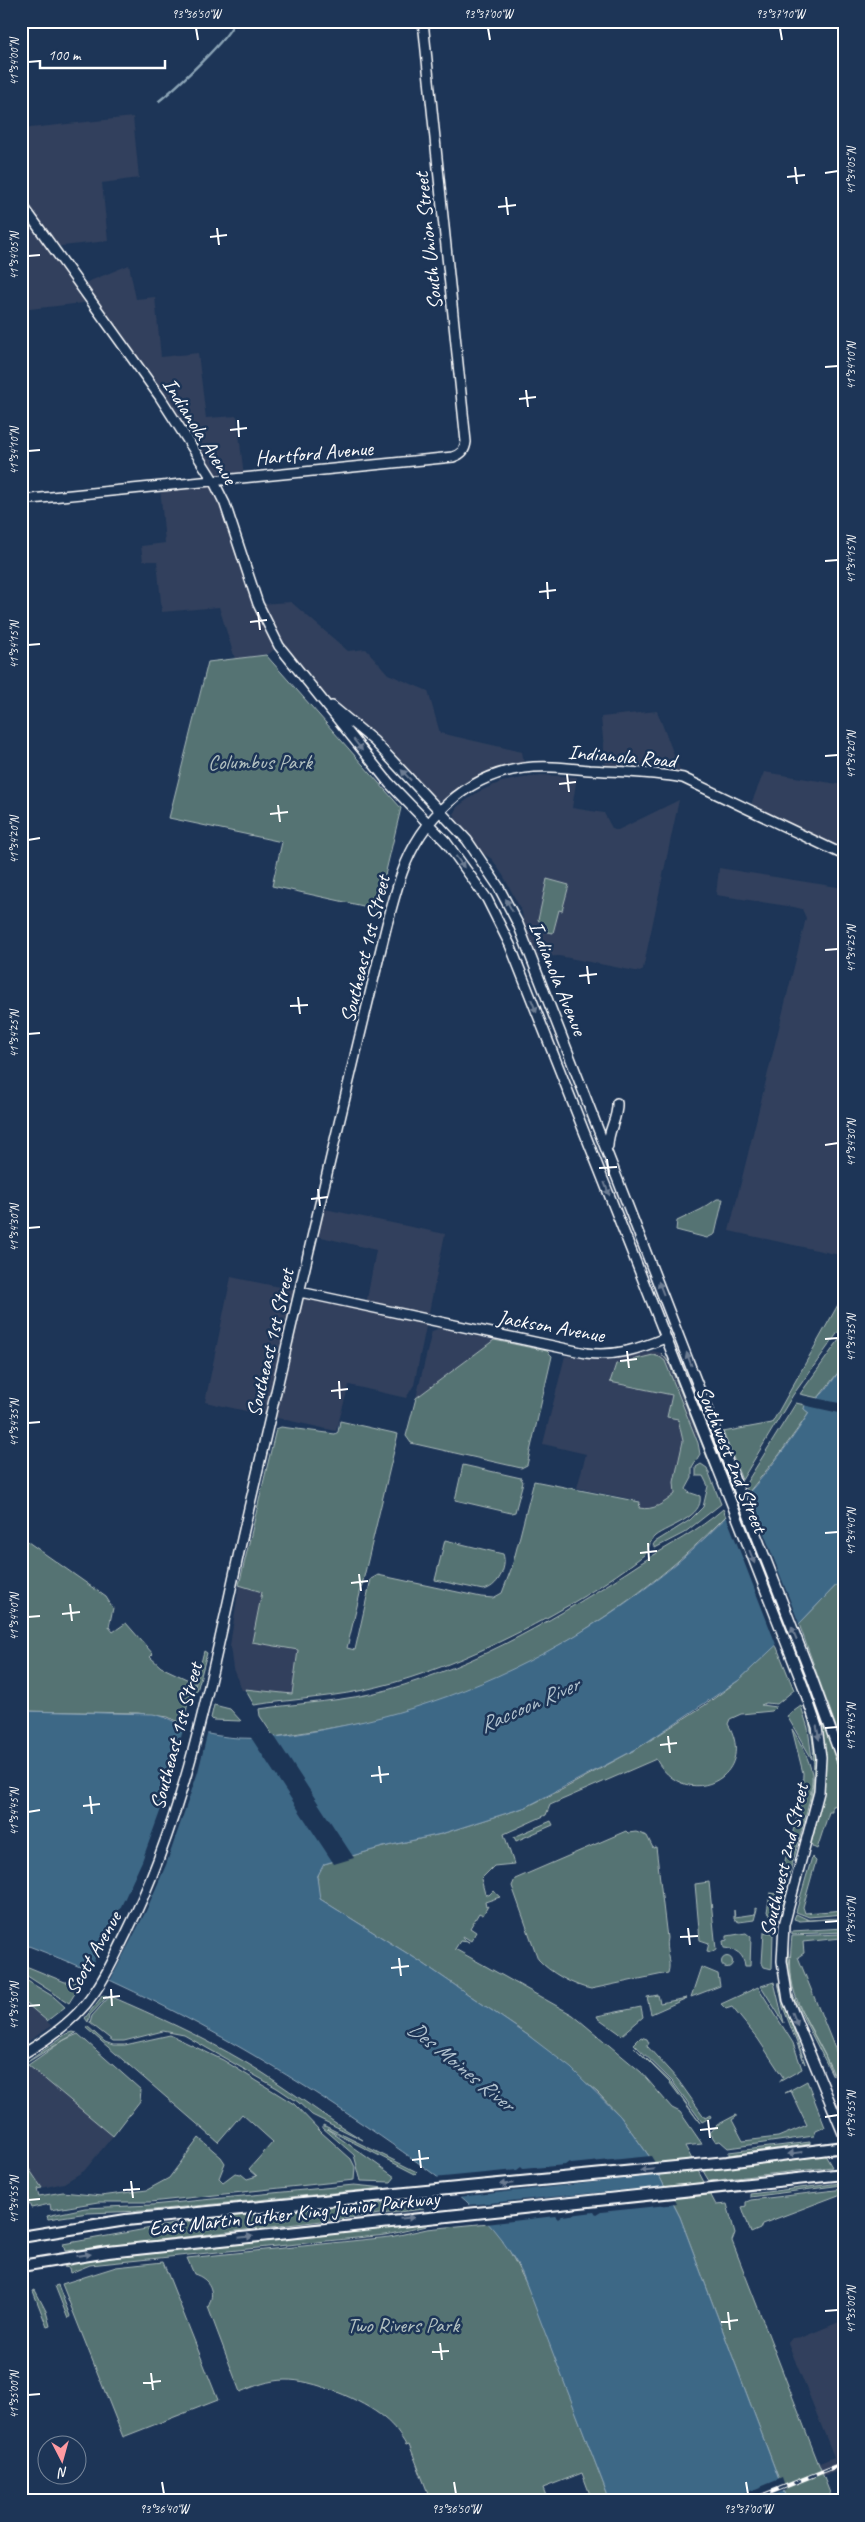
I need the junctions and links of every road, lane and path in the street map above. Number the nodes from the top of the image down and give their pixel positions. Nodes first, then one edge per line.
1 (423, 21) edge
2 (21, 203) edge
3 (460, 455) joint
4 (213, 480) junction
5 (21, 500) edge
6 (317, 692) junction
7 (440, 811) junction
8 (429, 825) junction
9 (844, 855) edge
10 (617, 1103) dead end
11 (608, 1151) junction
12 (300, 1292) junction
13 (679, 1334) joint
14 (665, 1338) junction
15 (844, 1766) edge
16 (153, 1873) joint
17 (21, 2056) edge
18 (844, 2136) edge
19 (844, 2147) edge
20 (844, 2174) edge
21 (21, 2237) edge
22 (21, 2266) edge

1 - 3 main road, South Union Street
2 - 4 main road, Indianola Avenue
3 - 4 main road, Hartford Avenue
4 - 5 main road, Hartford Avenue
4 - 6 main road, Indianola Avenue
7 -> 6 main road, Indianola Avenue
6 -> 8 main road, Indianola Avenue
7 - 8 main road, Indianola Road
7 - 9 main road, Indianola Road
11 -> 7 main road, Indianola Avenue
8 - 12 main road, Southeast 1st Street
8 -> 14 main road, Indianola Avenue
10 - 11 main road
13 -> 11 main road, Indianola Avenue
12 - 14 main road, Jackson Avenue
12 - 16 main road, Southeast 1st Street
15 -> 13 main road, Southwest 2nd Street
14 -> 18 main road, Southwest 2nd Street
16 - 17 main road, Scott Avenue
19 -> 21 main road, East Martin Luther King Junior Parkway
22 -> 20 main road, East Martin Luther King Junior Parkway

